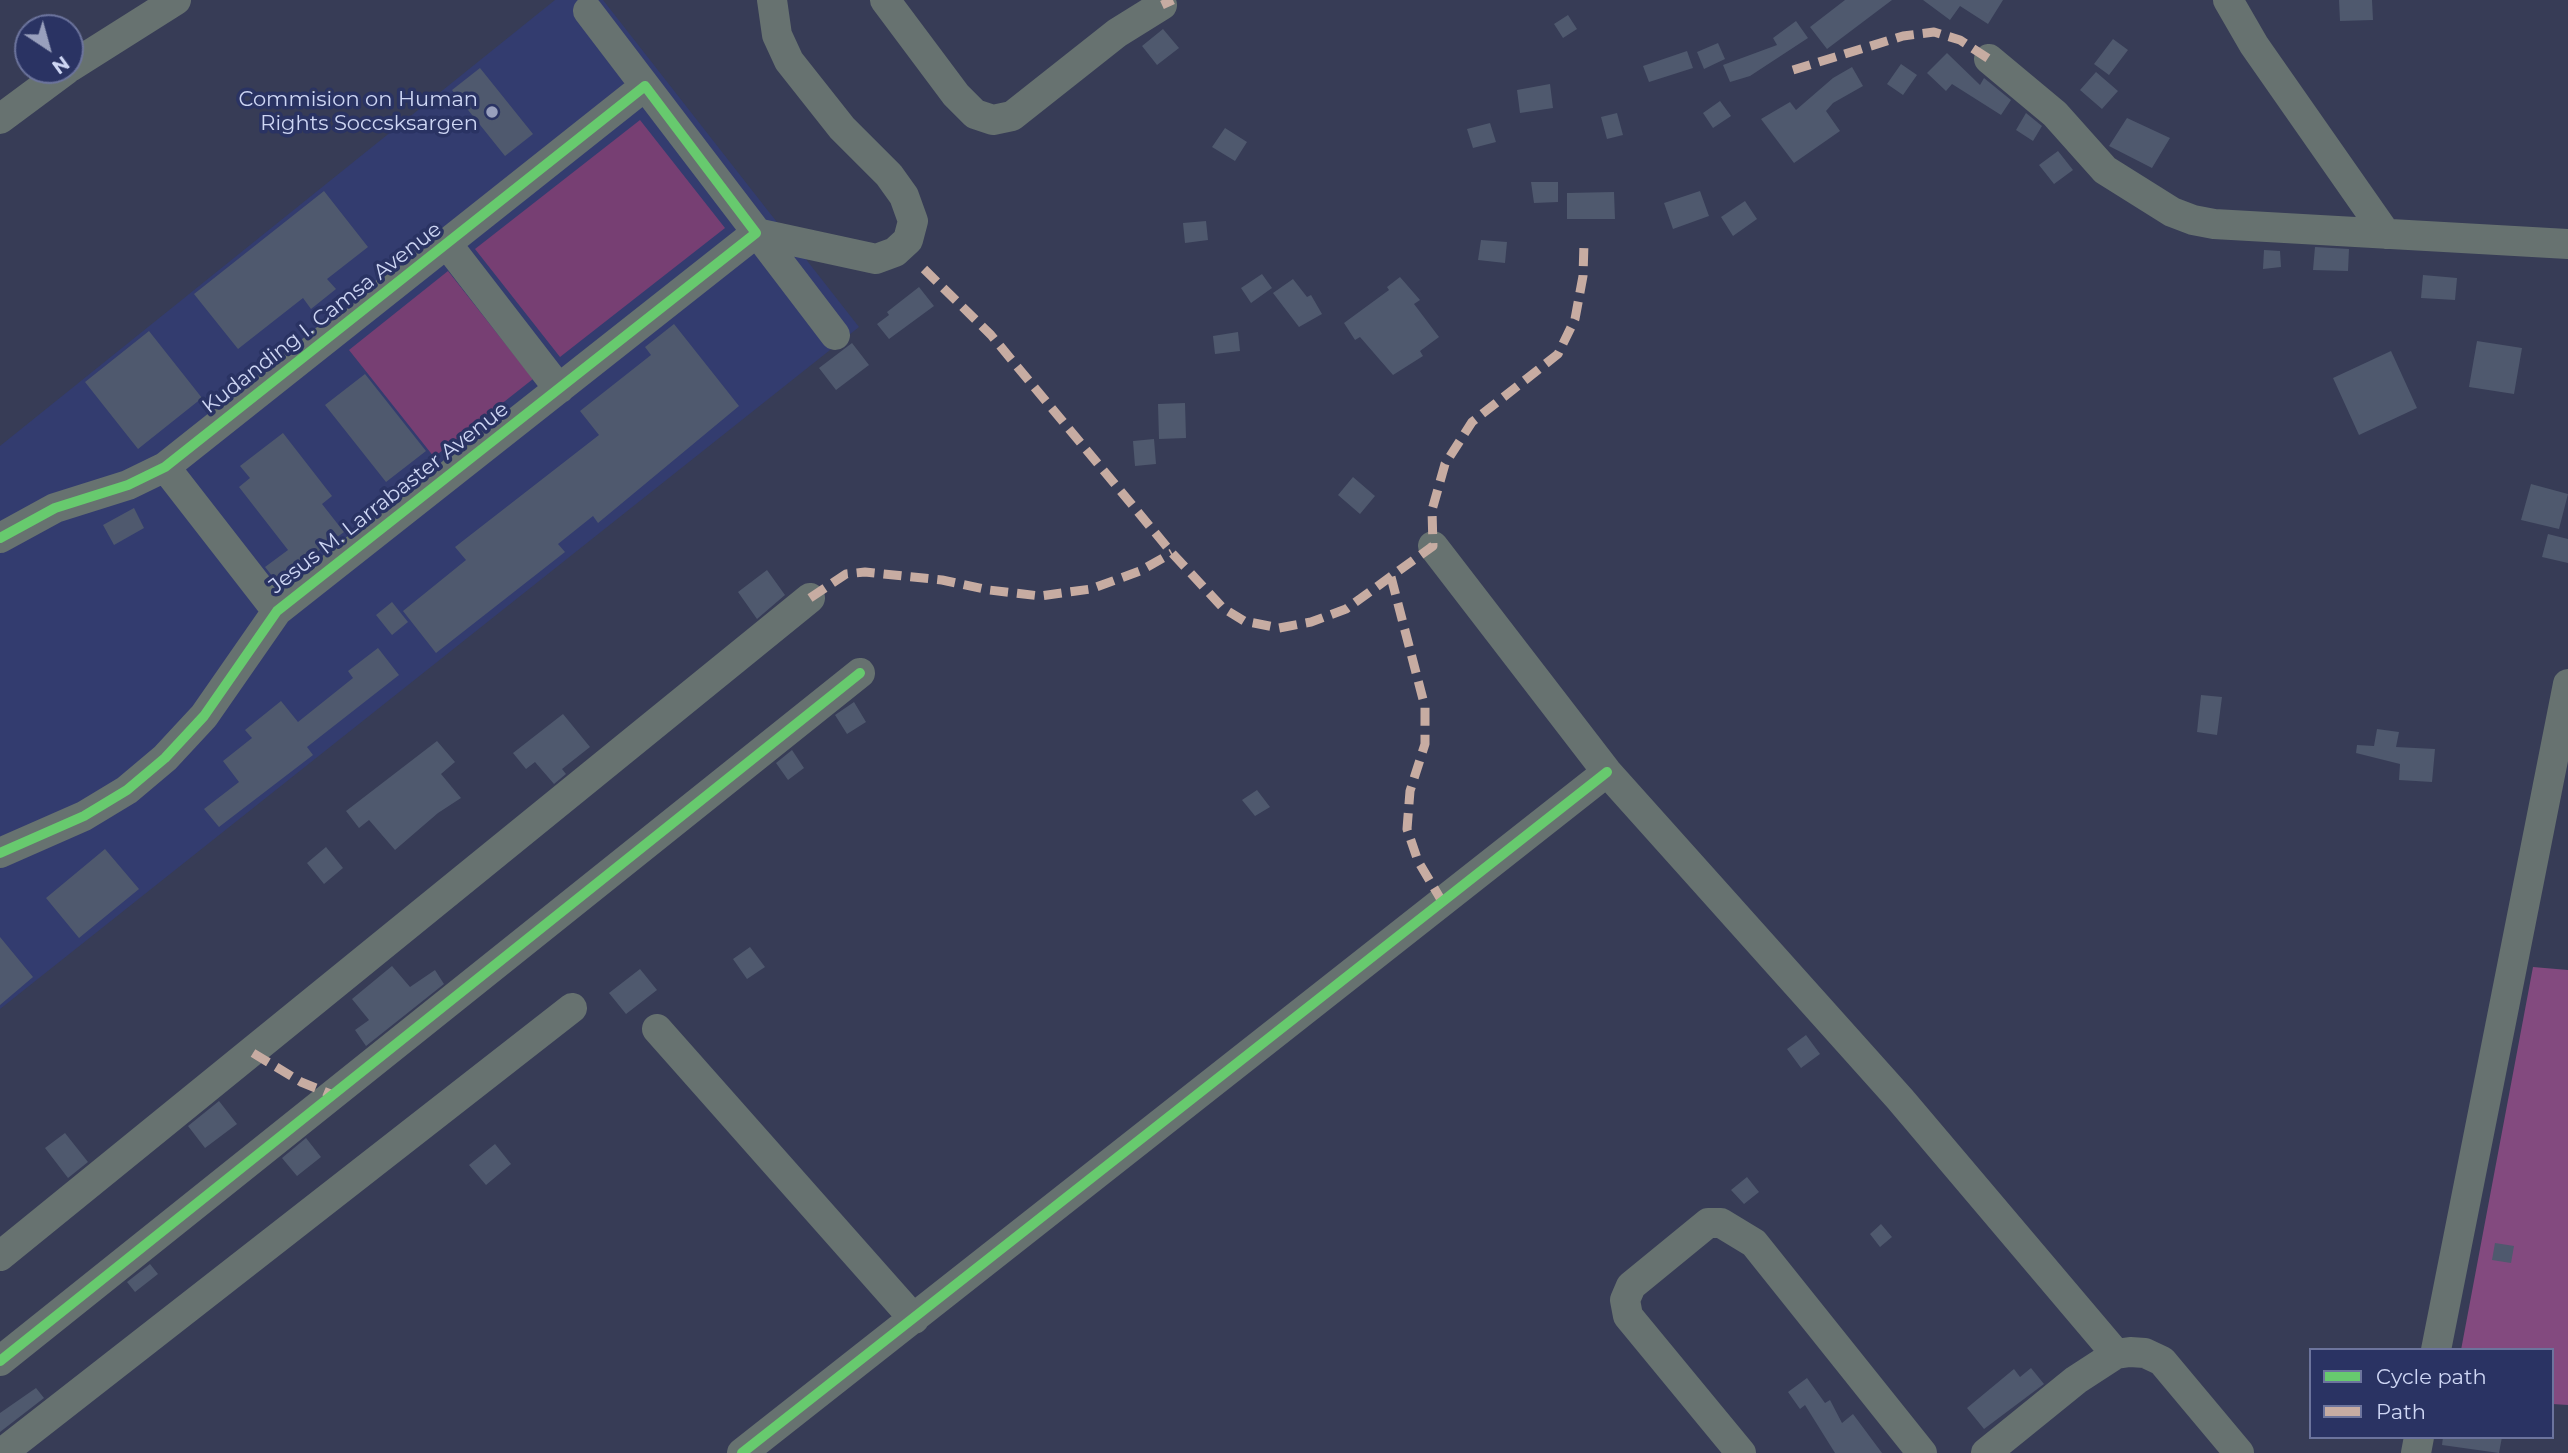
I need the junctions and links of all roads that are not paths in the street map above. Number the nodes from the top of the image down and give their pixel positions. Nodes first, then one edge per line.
1 (176, 0) edge
2 (772, 0) edge
3 (885, 0) edge
4 (2228, 0) edge
5 (1162, 5) dead end
6 (587, 11) dead end
7 (84, 59) edge
8 (1989, 59) dead end
9 (48, 84) edge
10 (645, 86) junction
11 (0, 120) edge
12 (756, 233) junction
13 (2386, 234) junction
14 (447, 244) junction
15 (2568, 244) edge
16 (835, 335) dead end
17 (559, 388) junction
18 (165, 467) junction
19 (0, 538) edge
20 (1433, 546) dead end
21 (810, 597) dead end
22 (276, 611) junction
23 (860, 673) dead end
24 (2568, 684) edge
25 (1607, 772) junction
26 (0, 853) edge
27 (572, 1008) dead end
28 (657, 1029) dead end
29 (0, 1256) edge
30 (914, 1319) junction
31 (2436, 1348) edge
32 (2116, 1354) junction
33 (0, 1361) edge
34 (2, 1453) edge
35 (742, 1453) edge
36 (1741, 1453) edge
37 (1922, 1453) edge
38 (1986, 1453) edge
39 (2239, 1453) edge

1 - 7 street
2 - 12 street
3 - 5 street
4 - 13 street
6 - 10 street
8 - 13 street
9 - 11 street
10 - 12 street
10 - 14 street, Kudanding I. Camsa Avenue
12 - 16 street
12 - 17 street, Jesus M. Larrabaster Avenue
13 - 15 street
14 - 17 street
14 - 18 street, Kudanding I. Camsa Avenue
17 - 22 street, Jesus M. Larrabaster Avenue
18 - 19 street, Kudanding I. Camsa Avenue
18 - 22 street
20 - 25 street
21 - 29 street
22 - 26 street, Jesus M. Larrabaster Avenue
23 - 33 street
24 - 31 street
25 - 30 street
25 - 32 street
27 - 34 street
28 - 30 street
30 - 35 street
32 - 38 street
32 - 39 street
36 - 37 street

